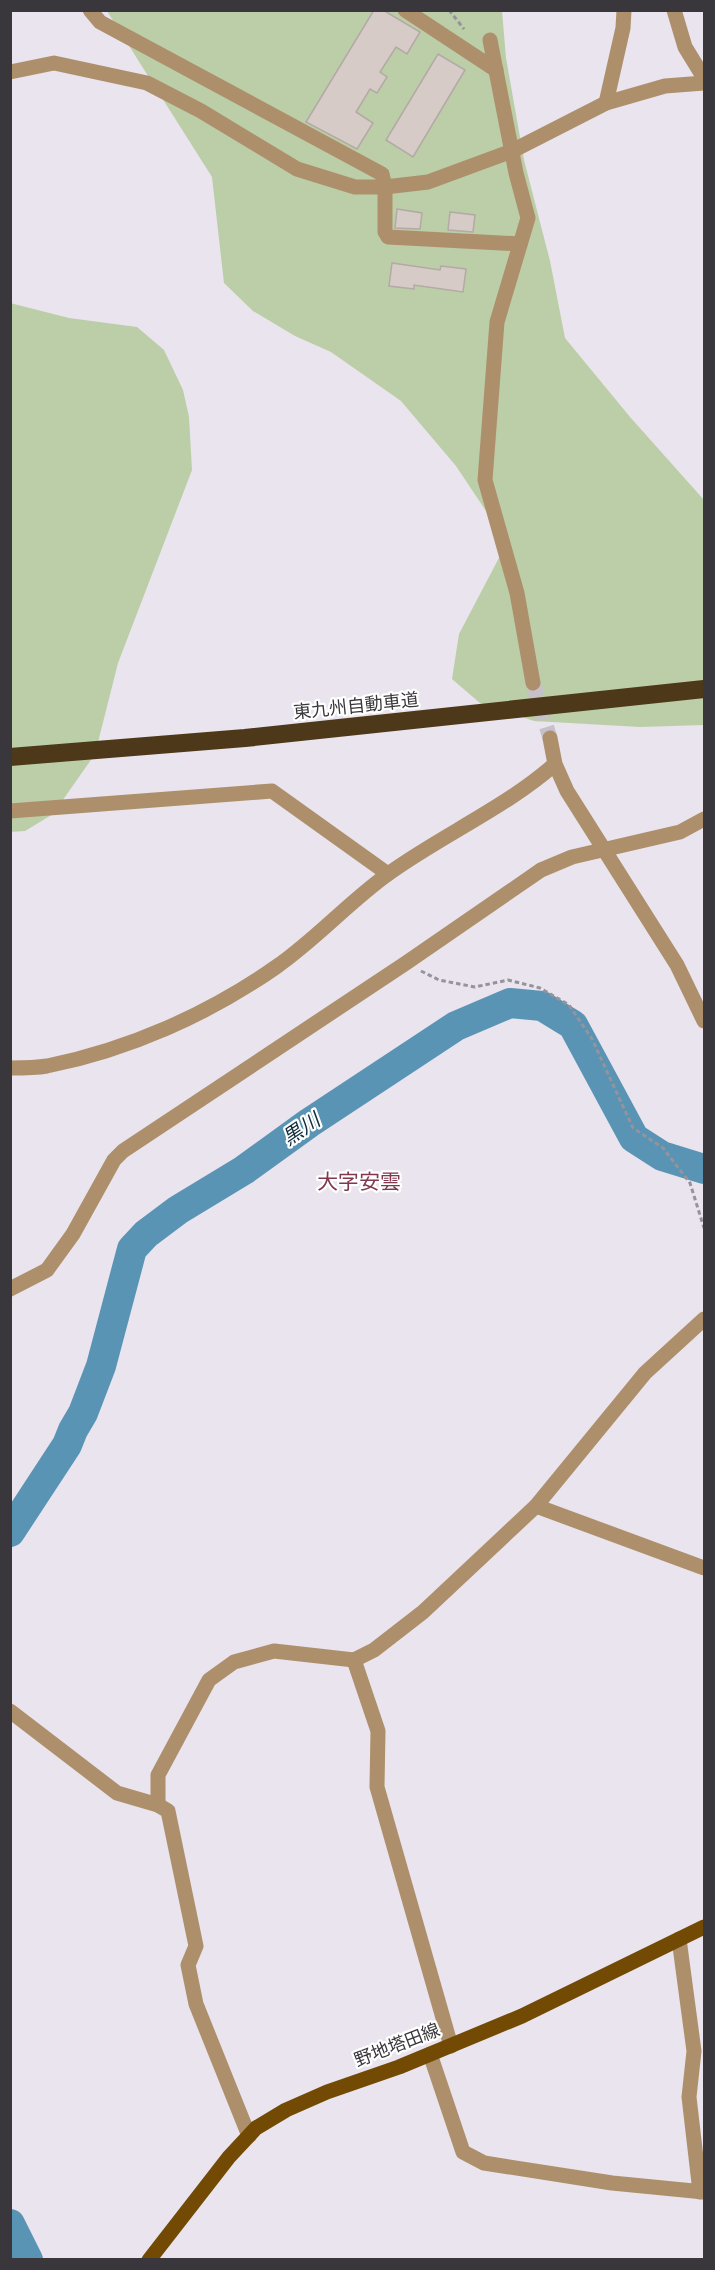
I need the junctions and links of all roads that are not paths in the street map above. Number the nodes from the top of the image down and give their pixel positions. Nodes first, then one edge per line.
1 (90, 10) edge
2 (405, 10) edge
3 (624, 10) edge
4 (674, 10) edge
5 (490, 40) dead end
6 (496, 70) junction
7 (10, 72) edge
8 (705, 78) edge
9 (705, 84) edge
10 (606, 103) junction
11 (512, 151) junction
12 (385, 187) junction
13 (520, 244) junction
14 (533, 683) tunnel mouth
15 (705, 689) edge
16 (550, 738) tunnel mouth
17 (10, 757) edge
18 (555, 764) junction
19 (10, 811) edge
20 (705, 819) edge
21 (603, 850) junction
22 (388, 874) junction
23 (705, 1021) edge
24 (10, 1068) edge
25 (10, 1289) edge
26 (705, 1319) edge
27 (536, 1506) junction
28 (705, 1568) edge
29 (354, 1660) junction
30 (10, 1711) edge
31 (158, 1805) junction
32 (705, 1927) edge
33 (679, 1939) junction
34 (451, 2046) junction
35 (430, 2054) junction
36 (249, 2136) junction
37 (702, 2192) edge
38 (150, 2259) edge

1 - 12 street
2 - 6 street
3 - 10 street
4 - 8 street
5 - 6 street
6 - 11 street
7 - 12 street
9 - 10 street
10 - 11 street
11 - 12 street
11 - 13 street
12 - 13 street
13 - 14 street
15 - 17 highway, 東九州自動車道
16 - 18 street
18 - 21 street
18 - 22 street
19 - 22 street
20 - 21 street
21 - 23 street
21 - 25 street
22 - 24 street
26 - 27 street
27 - 28 street
27 - 29 street
29 - 31 street
29 - 34 street
30 - 31 street
31 - 36 street
32 - 33 main road, 野地塔田線
33 - 34 main road, 野地塔田線
33 - 37 street
34 - 35 main road, 野地塔田線
35 - 36 main road, 野地塔田線
35 - 37 street
36 - 38 main road, 野地塔田線

